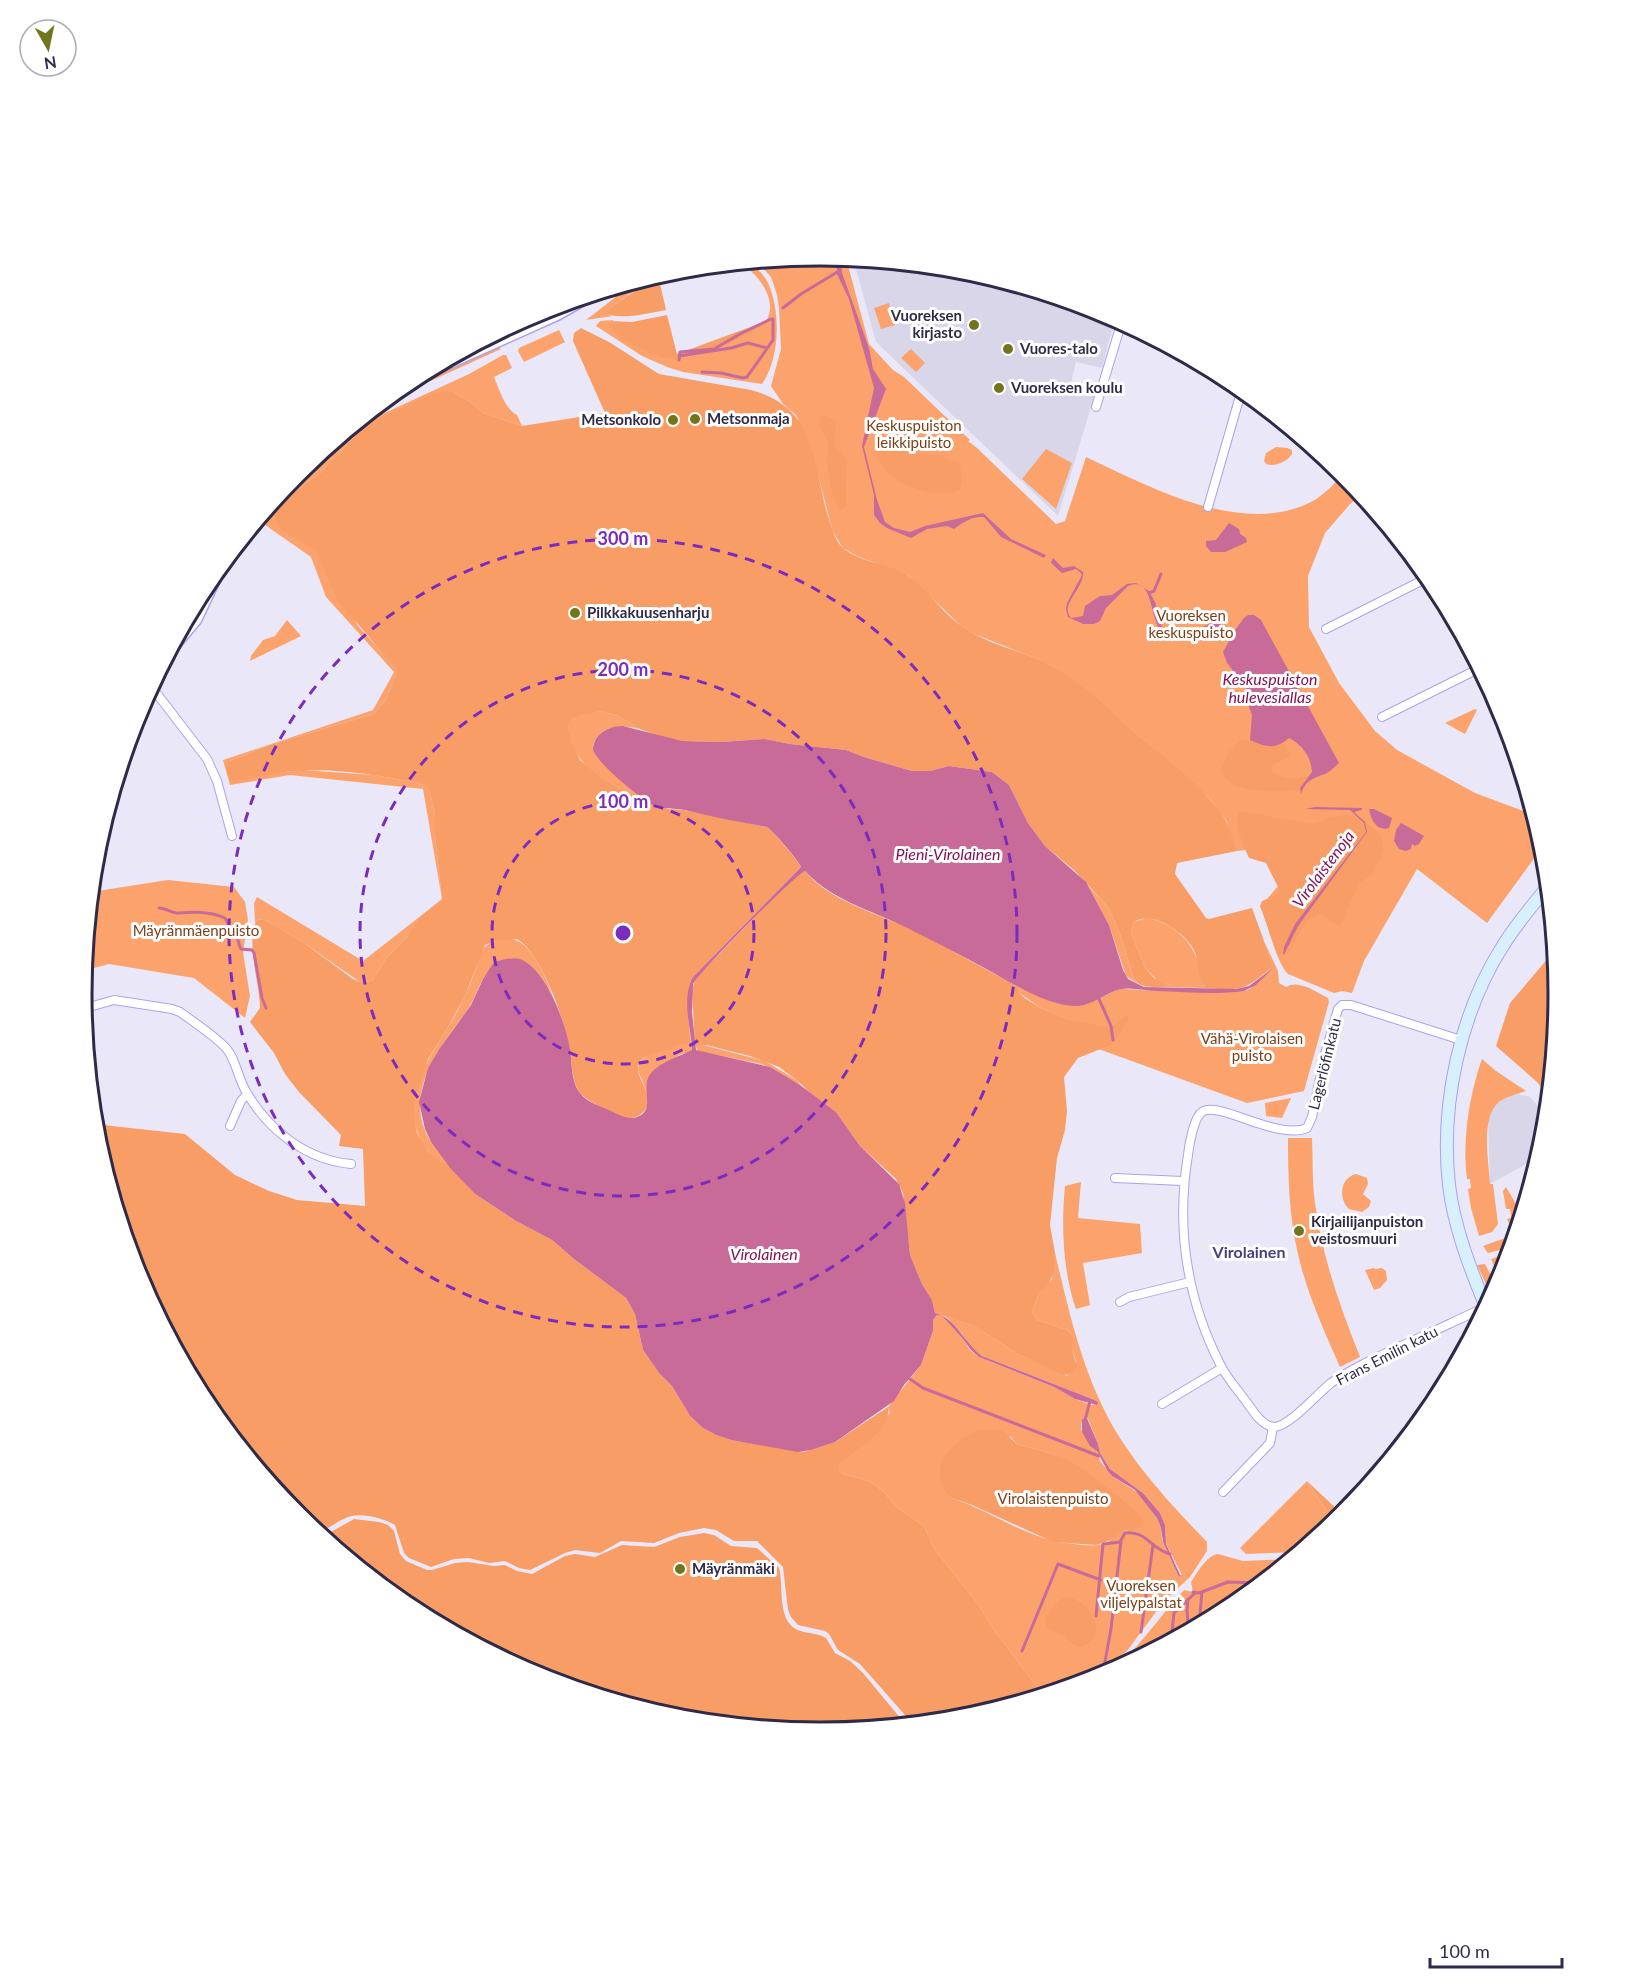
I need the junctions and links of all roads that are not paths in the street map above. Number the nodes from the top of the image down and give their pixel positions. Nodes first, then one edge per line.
1 (547, 319) edge
2 (1119, 330) edge
3 (507, 337) edge
4 (1239, 399) edge
5 (1096, 407) dead end
6 (1208, 507) dead end
7 (1420, 581) edge
8 (1326, 629) dead end
9 (1473, 672) edge
10 (157, 694) edge
11 (1382, 717) dead end
12 (232, 836) dead end
13 (1541, 895) edge
14 (92, 1006) edge
15 (1461, 1040) junction
16 (247, 1094) junction
17 (230, 1126) dead end
18 (351, 1164) dead end
19 (1115, 1178) dead end
20 (1184, 1181) junction
21 (1190, 1282) junction
22 (1482, 1296) edge
23 (1120, 1302) dead end
24 (1475, 1312) edge
25 (1222, 1368) junction
26 (1162, 1404) dead end
27 (1273, 1427) junction
28 (1223, 1492) dead end

1 - 3 street
2 - 5 street
4 - 6 street
7 - 8 street
9 - 11 street
10 - 12 street
13 - 15 main road
14 - 16 street
15 - 20 street, Lagerlöfinkatu
15 - 22 main road
16 - 17 street
16 - 18 street
19 - 20 street
20 - 21 street
21 - 23 street
21 - 25 street
24 - 27 street, Frans Emilin katu
25 - 26 street
25 - 27 street
27 - 28 street

